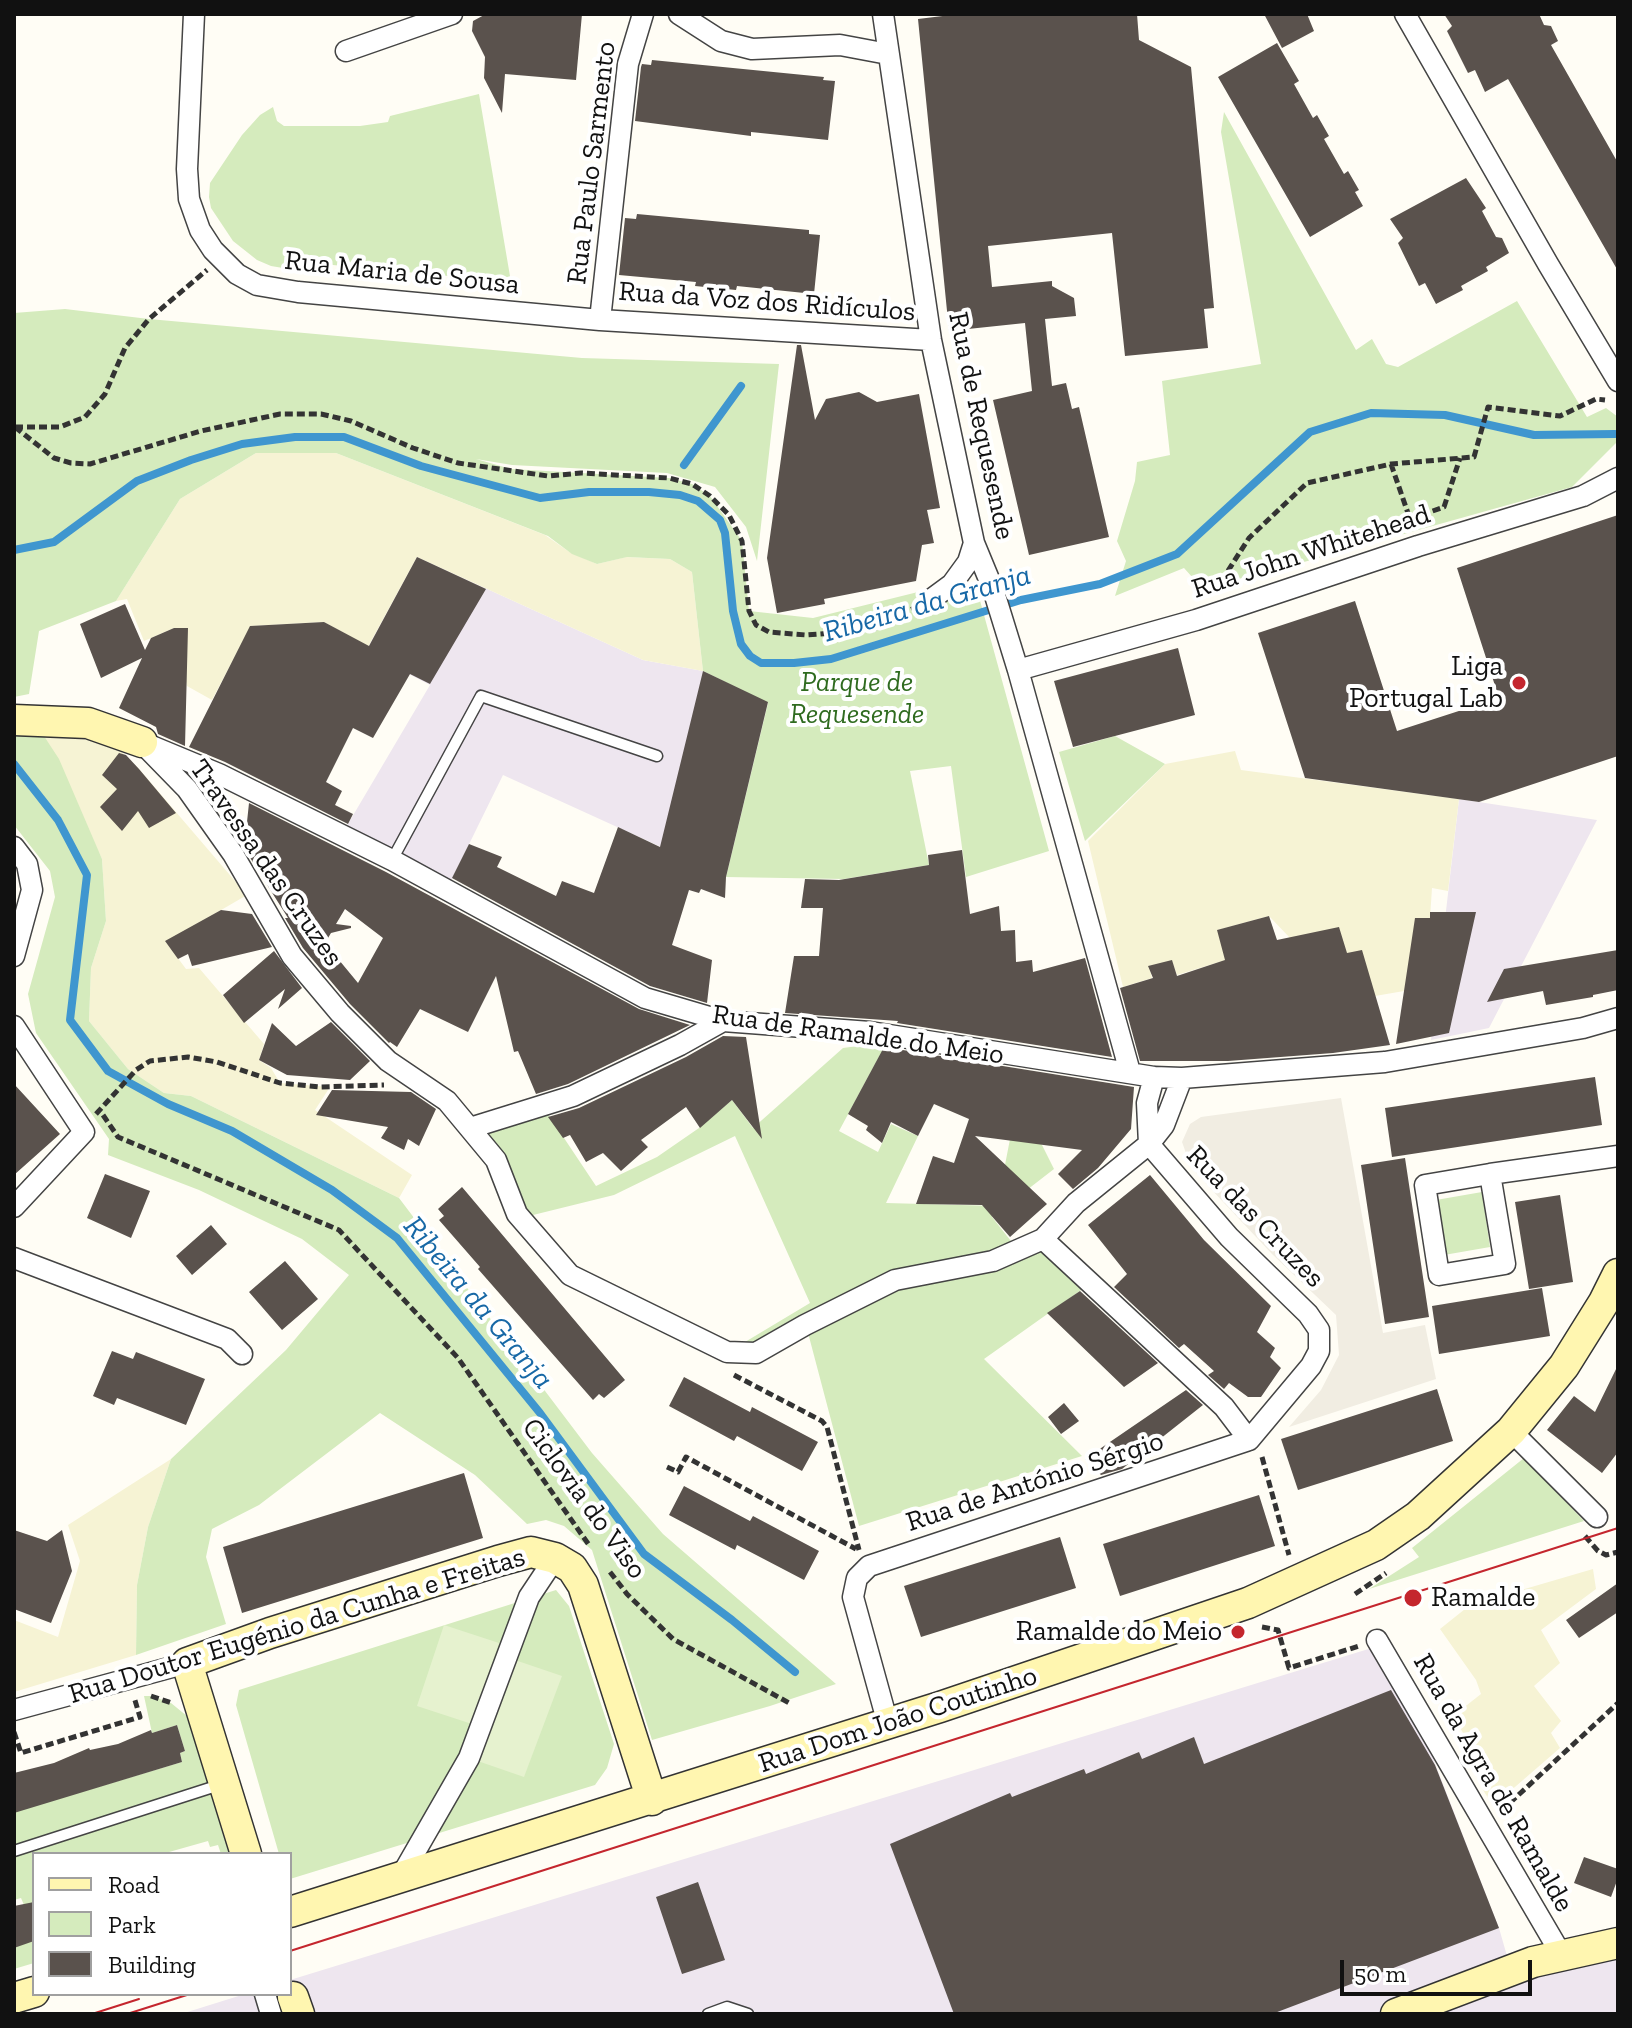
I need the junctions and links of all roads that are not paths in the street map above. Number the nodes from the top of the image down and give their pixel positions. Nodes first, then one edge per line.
1 (194, 14) edge
2 (452, 14) edge
3 (643, 14) edge
4 (679, 14) edge
5 (883, 14) edge
6 (1405, 14) edge
7 (346, 51) dead end
8 (888, 54) junction
9 (600, 320) junction
10 (931, 340) junction
11 (1618, 381) edge
12 (1618, 478) edge
13 (974, 543) junction
14 (933, 598) road end
15 (1018, 670) junction
16 (14, 720) edge
17 (142, 742) junction
18 (657, 756) dead end
19 (14, 847) edge
20 (392, 860) junction
21 (14, 956) edge
22 (1618, 1018) edge
23 (723, 1021) junction
24 (14, 1026) edge
25 (1130, 1072) junction
26 (1154, 1077) junction
27 (1182, 1078) junction
28 (470, 1128) junction
29 (1149, 1144) junction
30 (1618, 1156) edge
31 (1490, 1174) junction
32 (14, 1207) edge
33 (1043, 1239) junction
34 (14, 1258) edge
35 (1618, 1274) edge
36 (242, 1354) dead end
37 (1511, 1431) junction
38 (1249, 1440) junction
39 (1597, 1517) dead end
40 (555, 1558) junction
41 (1371, 1642) road end
42 (187, 1663) junction
43 (14, 1710) edge
44 (888, 1724) junction
45 (210, 1788) dead end
46 (652, 1800) junction
47 (14, 1851) edge
48 (245, 1852) edge
49 (400, 1878) junction
50 (292, 1911) edge
51 (1618, 1943) edge
52 (1561, 1954) junction
53 (708, 2014) edge
54 (748, 2014) edge
55 (1396, 2014) edge

1 - 9 street, Rua Maria de Sousa
2 - 7 street
3 - 9 street, Rua Paulo Sarmento
4 - 8 street
5 - 8 street, Rua de Requesende
6 - 11 street
8 - 10 street, Rua de Requesende
9 - 10 street, Rua da Voz dos Ridículos
10 - 13 street, Rua de Requesende
12 - 15 street, Rua John Whitehead
13 - 14 street
13 - 15 street, Rua de Requesende
15 - 25 street, Rua de Requesende
16 - 17 main road, Rua de Ramalde do Meio
17 - 20 street, Rua de Ramalde do Meio
17 - 28 street, Travessa das Cruzes
18 - 20 lane
19 - 21 street
20 - 23 street, Rua de Ramalde do Meio
22 - 27 street, Rua de Ramalde do Meio
23 - 25 street, Rua de Ramalde do Meio
23 - 28 street
24 - 32 street
25 - 26 street, Rua de Ramalde do Meio
26 - 27 street, Rua de Ramalde do Meio
26 - 29 street, Rua das Cruzes
27 - 29 street, Rua das Cruzes
28 - 33 street, Travessa das Cruzes
29 - 33 street, Travessa das Cruzes
29 - 38 street, Rua das Cruzes
30 - 31 street
31 - 31 street
33 - 38 street
34 - 36 street
35 - 37 main road, Rua Dom João Coutinho
37 - 39 street
37 - 44 main road, Rua Dom João Coutinho
38 - 44 street, Rua de António Sérgio
40 - 42 main road, Rua Doutor Eugénio da Cunha e Freitas
40 - 46 main road, Rua Doutor Eugénio da Cunha e Freitas
40 - 49 street
41 - 52 street, Rua da Agra de Ramalde
42 - 43 street, Rua Doutor Eugénio da Cunha e Freitas
42 - 48 main road
44 - 46 main road, Rua Dom João Coutinho
45 - 47 lane
46 - 49 main road, Rua Dom João Coutinho
49 - 50 main road, Rua Dom João Coutinho
51 - 52 main road
52 - 55 main road
53 - 54 lane

